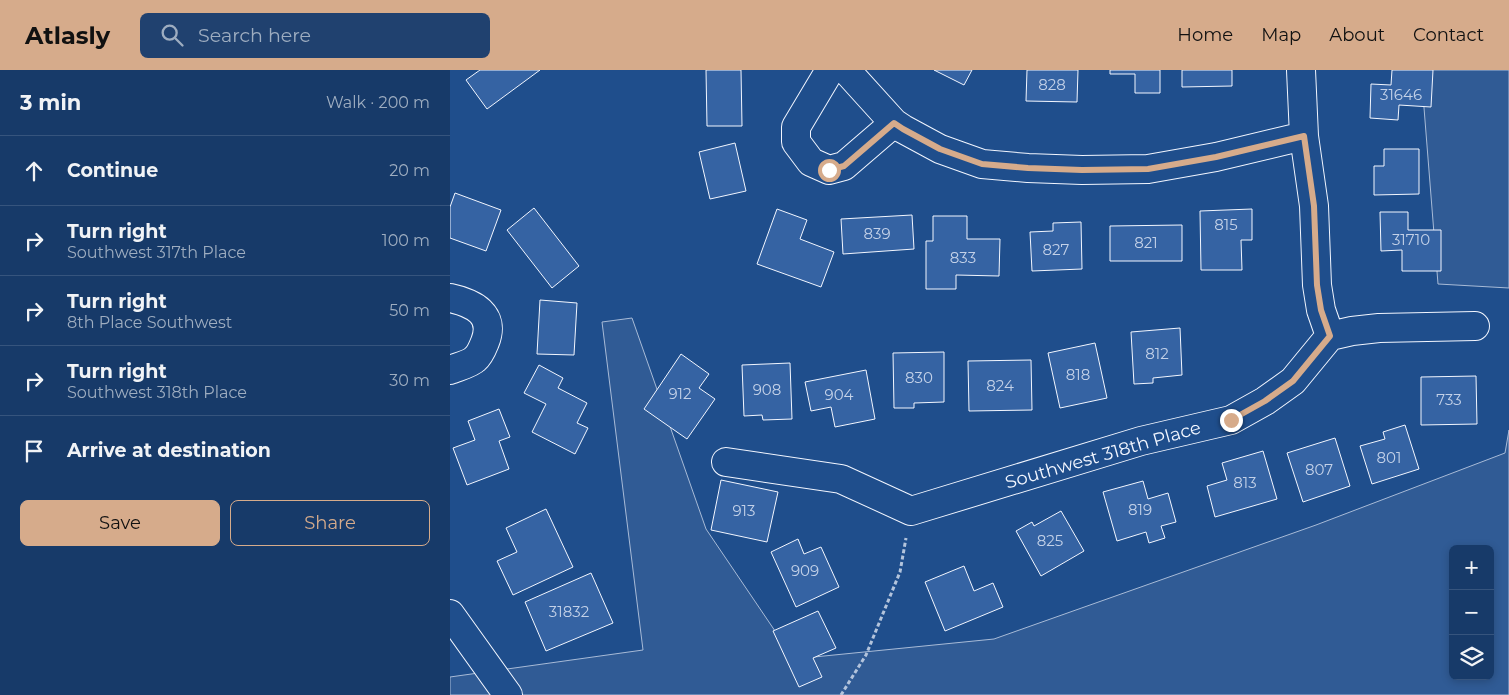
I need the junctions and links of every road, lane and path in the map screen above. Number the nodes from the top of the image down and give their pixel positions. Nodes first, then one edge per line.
1 (830, 70) edge
2 (846, 70) edge
3 (1301, 70) edge
4 (894, 123) junction
5 (1304, 136) junction
6 (450, 298) edge
7 (1474, 326) dead end
8 (1330, 336) junction
9 (450, 370) edge
10 (726, 462) dead end
11 (911, 511) junction
12 (450, 614) edge
13 (508, 695) edge
14 (841, 695) edge

1 - 4 street
2 - 4 street
3 - 5 street
4 - 5 street
5 - 8 street
6 - 9 street
7 - 8 street
8 - 11 street, Southwest 318th Place
10 - 11 street
11 - 14 path
12 - 13 street

